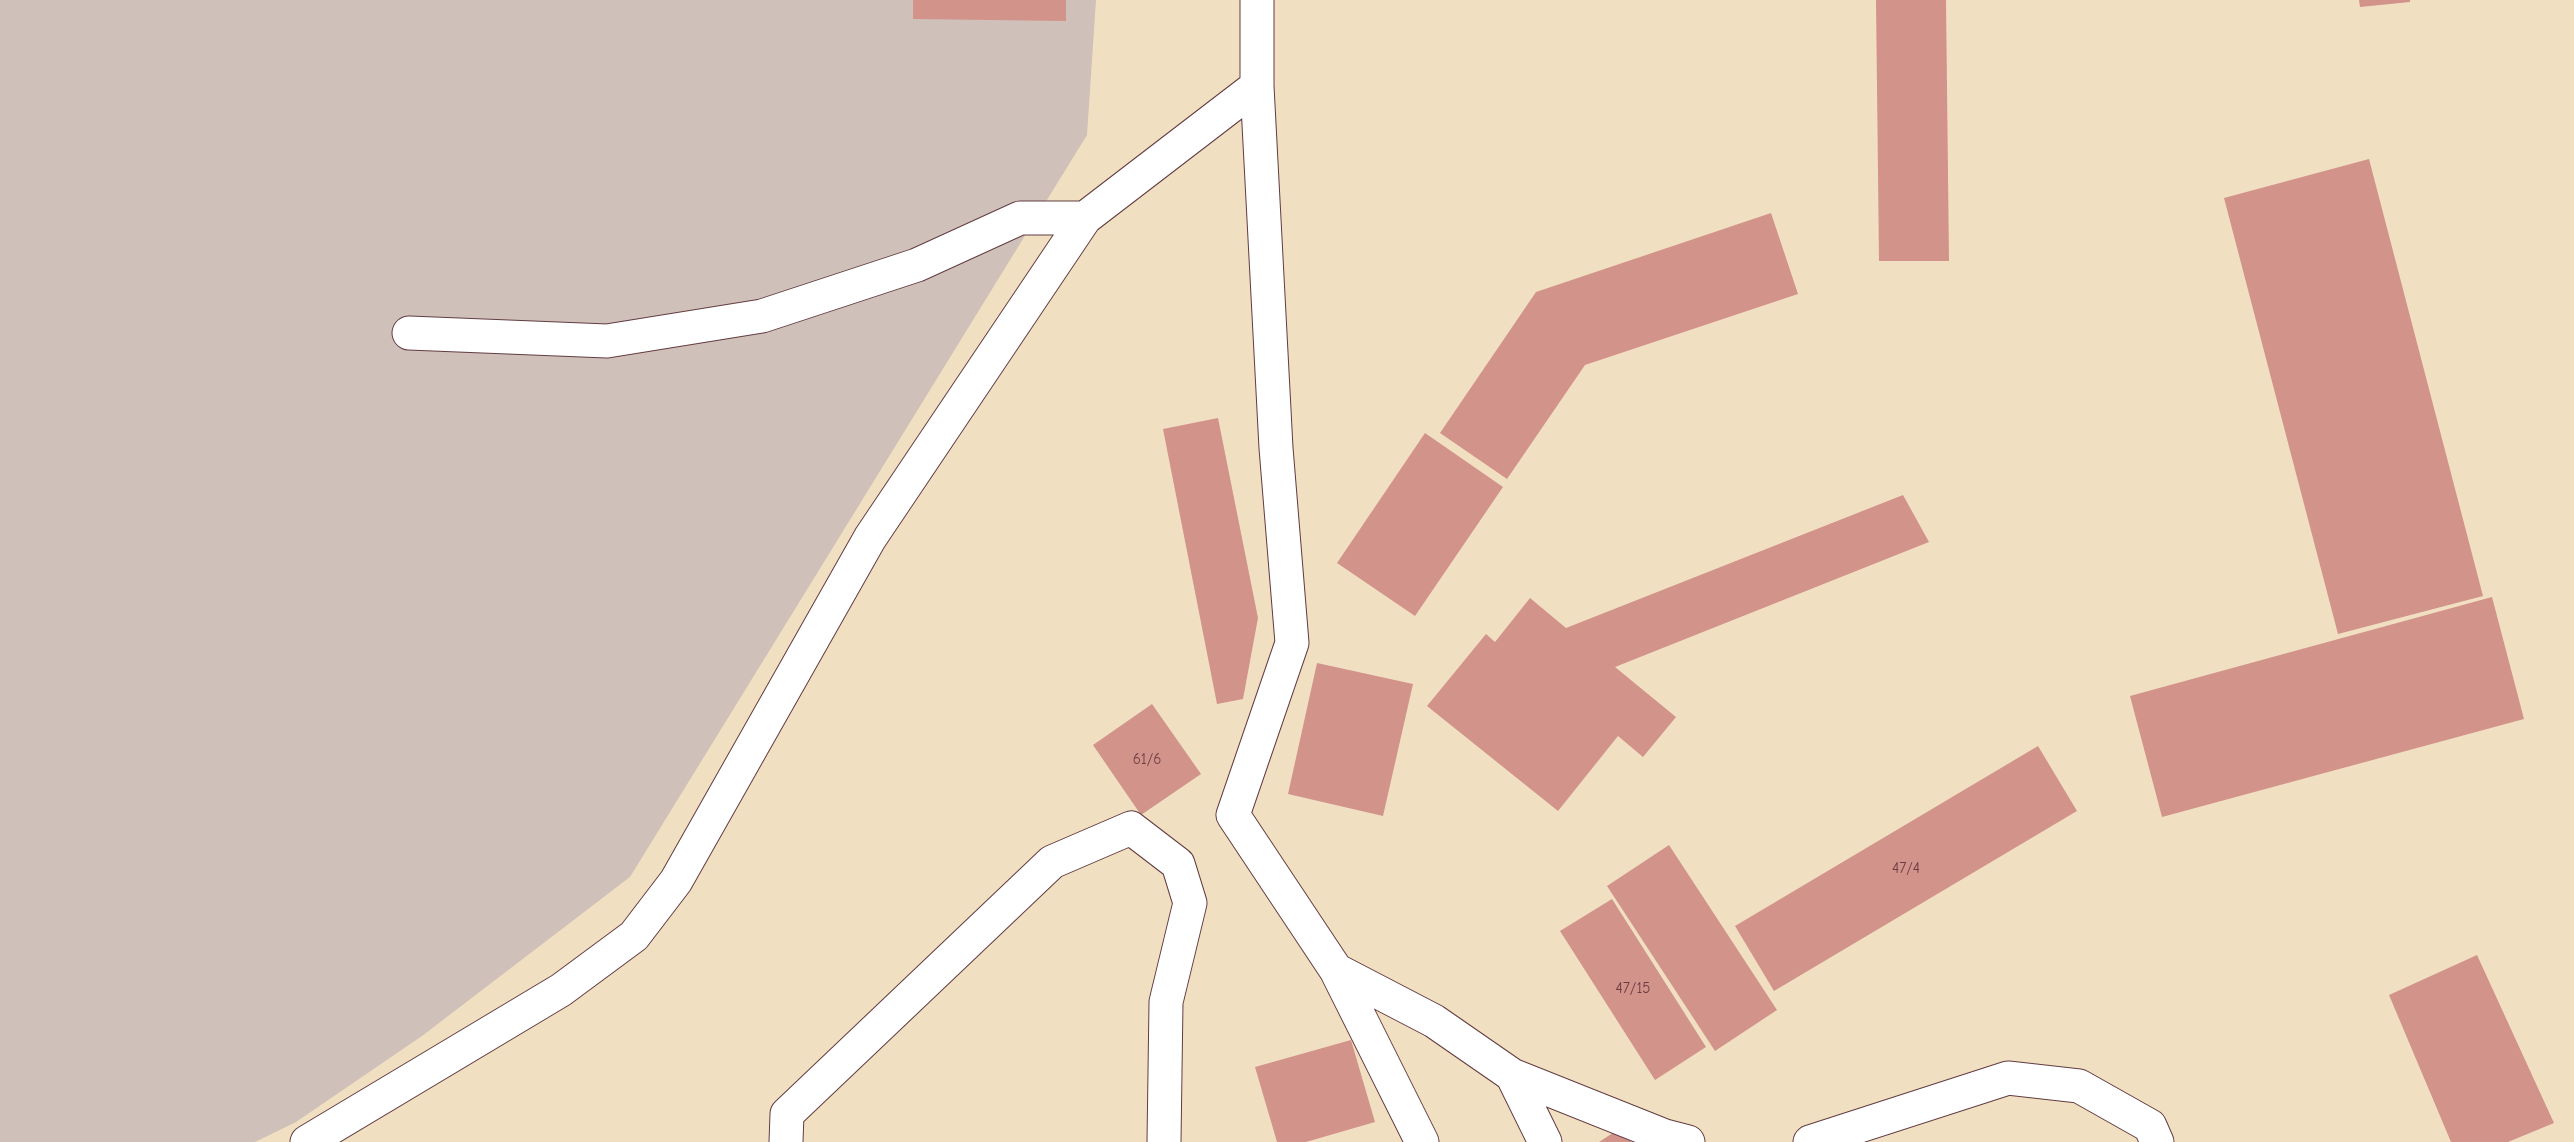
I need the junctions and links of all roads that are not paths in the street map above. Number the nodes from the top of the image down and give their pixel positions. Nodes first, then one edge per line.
1 (1257, 0) edge
2 (1257, 86) junction
3 (1085, 218) junction
4 (409, 333) dead end
5 (1336, 970) junction
6 (1512, 1075) junction
7 (307, 1142) edge
8 (786, 1142) edge
9 (1164, 1142) edge
10 (1422, 1142) edge
11 (1545, 1142) edge
12 (1688, 1142) edge
13 (1810, 1142) edge
14 (2157, 1142) edge

1 - 2 lane
2 - 3 lane
2 - 5 lane
3 - 4 lane
3 - 7 lane
5 - 6 lane
5 - 10 lane
6 - 11 lane
6 - 12 lane
8 - 9 lane
13 - 14 lane

